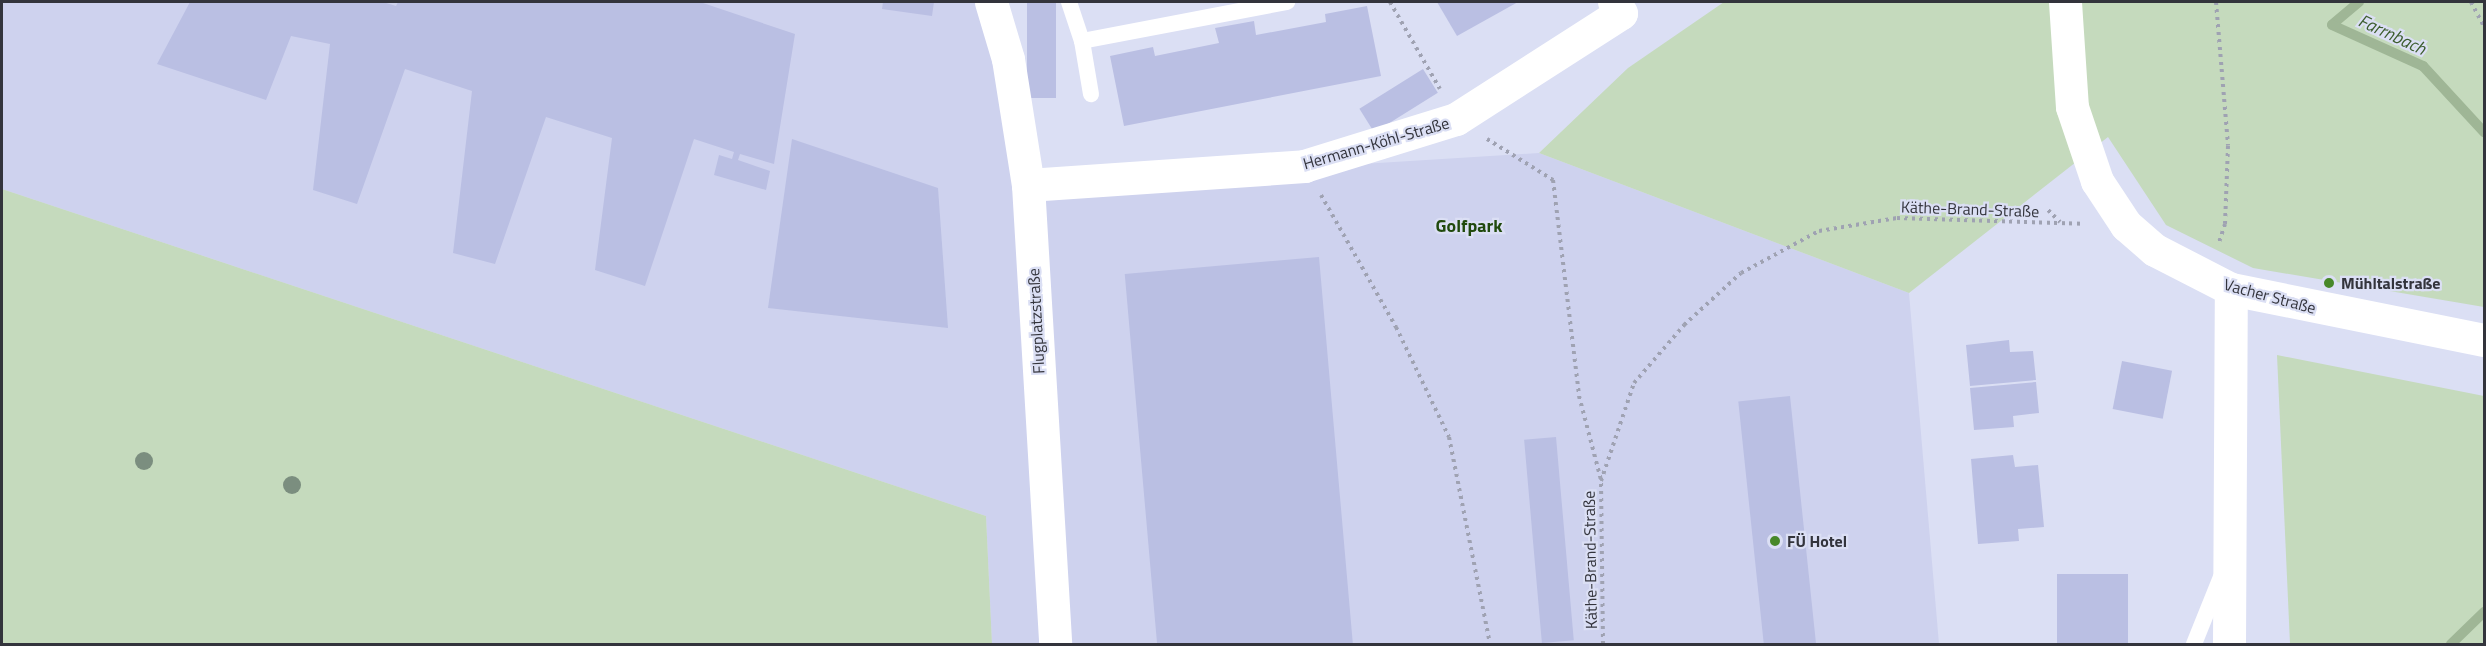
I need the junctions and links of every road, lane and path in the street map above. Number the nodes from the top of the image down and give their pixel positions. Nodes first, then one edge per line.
1 (991, 2) edge
2 (1069, 2) edge
3 (1287, 2) edge
4 (1390, 2) edge
5 (2065, 2) edge
6 (2216, 2) edge
7 (2471, 2) edge
8 (1625, 5) edge
9 (2484, 26) edge
10 (1082, 41) junction
11 (1092, 94) dead end
12 (1456, 119) junction
13 (1304, 166) junction
14 (1028, 185) junction
15 (2048, 210) dead end
16 (2061, 223) junction
17 (2126, 225) junction
18 (2219, 284) junction
19 (2484, 340) edge
20 (1601, 481) junction
21 (2230, 554) junction
22 (1055, 645) edge
23 (1490, 645) edge
24 (1603, 645) edge
25 (2194, 645) edge
26 (2229, 645) edge

1 - 14 street, Flugplatzstraße
2 - 10 lane
3 - 10 lane
4 - 12 path
5 - 17 street, Vacher Straße
6 - 18 path
7 - 9 path
8 - 12 street, Hermann-Köhl-Straße
10 - 11 lane
12 - 13 street, Hermann-Köhl-Straße
12 - 20 path
13 - 14 street, Hermann-Köhl-Straße
13 - 23 path
14 - 22 street, Flugplatzstraße
15 - 16 path
16 - 17 path, Käthe-Brand-Straße
16 - 20 path, Käthe-Brand-Straße
17 - 18 street, Vacher Straße
18 - 19 street, Vacher Straße
18 - 21 street
20 - 24 path, Käthe-Brand-Straße
21 - 25 lane
21 - 26 street

